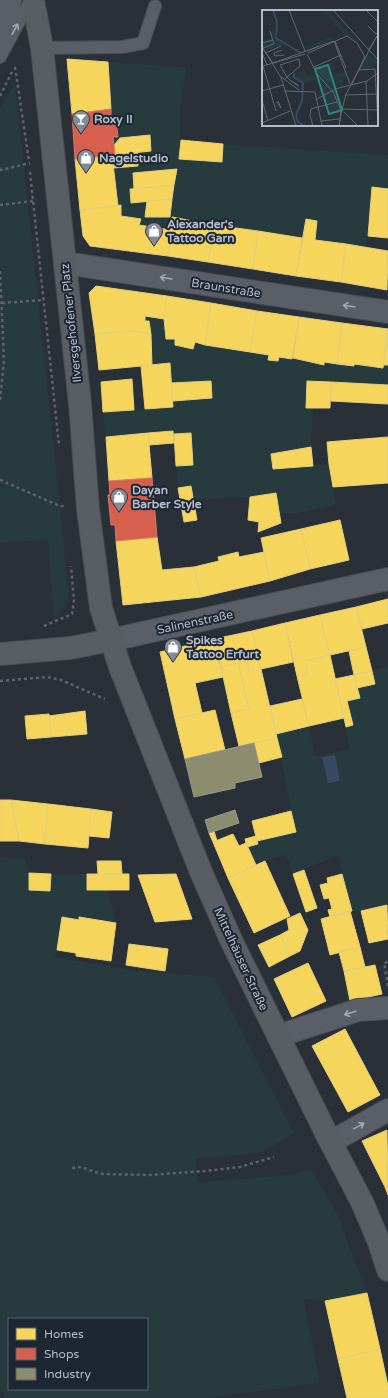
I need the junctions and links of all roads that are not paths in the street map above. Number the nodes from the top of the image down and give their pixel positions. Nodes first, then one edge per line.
1 (28, 1) edge
2 (155, 6) dead end
3 (1, 35) edge
4 (42, 48) junction
5 (0, 56) edge
6 (64, 263) junction
7 (388, 312) edge
8 (388, 580) edge
9 (111, 640) junction
10 (0, 654) edge
11 (388, 1008) edge
12 (278, 1036) junction
13 (388, 1110) edge
14 (331, 1142) junction
15 (388, 1270) edge

1 - 3 street
1 - 4 main road, Ilversgehofener Platz
5 -> 1 lane
2 - 4 lane
4 - 6 main road, Ilversgehofener Platz
7 -> 6 street, Braunstraße
6 - 9 main road, Ilversgehofener Platz
8 - 9 street, Salinenstraße
9 - 10 main road, Salinenstraße
9 - 12 main road, Mittelhäuser Straße
11 -> 12 street
12 - 14 main road, Mittelhäuser Straße
14 -> 13 street
14 - 15 main road, Mittelhäuser Straße

